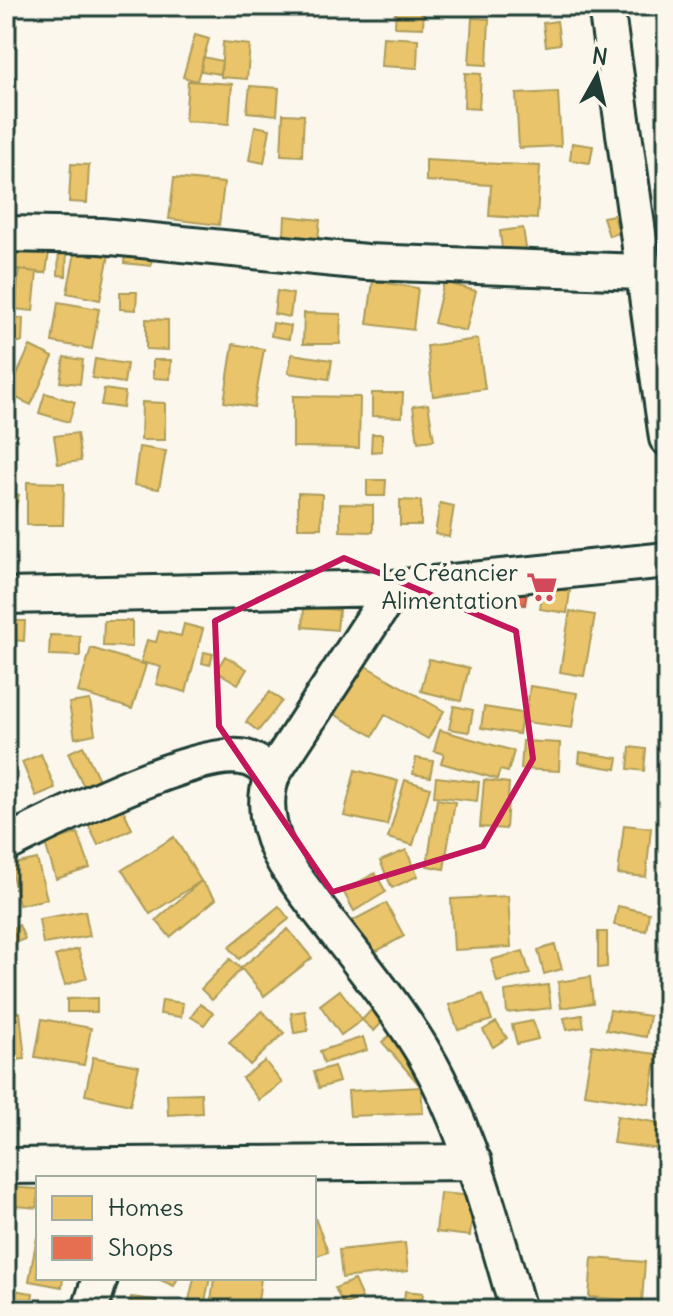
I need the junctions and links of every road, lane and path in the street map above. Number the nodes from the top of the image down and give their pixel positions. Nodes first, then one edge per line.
1 (606, 6) edge
2 (6, 234) edge
3 (641, 272) junction
4 (667, 438) edge
5 (667, 560) edge
6 (394, 588) junction
7 (6, 596) edge
8 (273, 773) junction
9 (6, 844) edge
10 (474, 1162) junction
11 (6, 1166) edge
12 (136, 1173) edge
13 (99, 1280) edge
14 (90, 1310) edge
15 (518, 1310) edge

1 - 3 street
2 - 3 street
3 - 4 street
5 - 6 street
6 - 7 street
6 - 8 street
8 - 9 street
8 - 10 street
10 - 12 street
10 - 15 street
11 - 12 street
13 - 14 street

